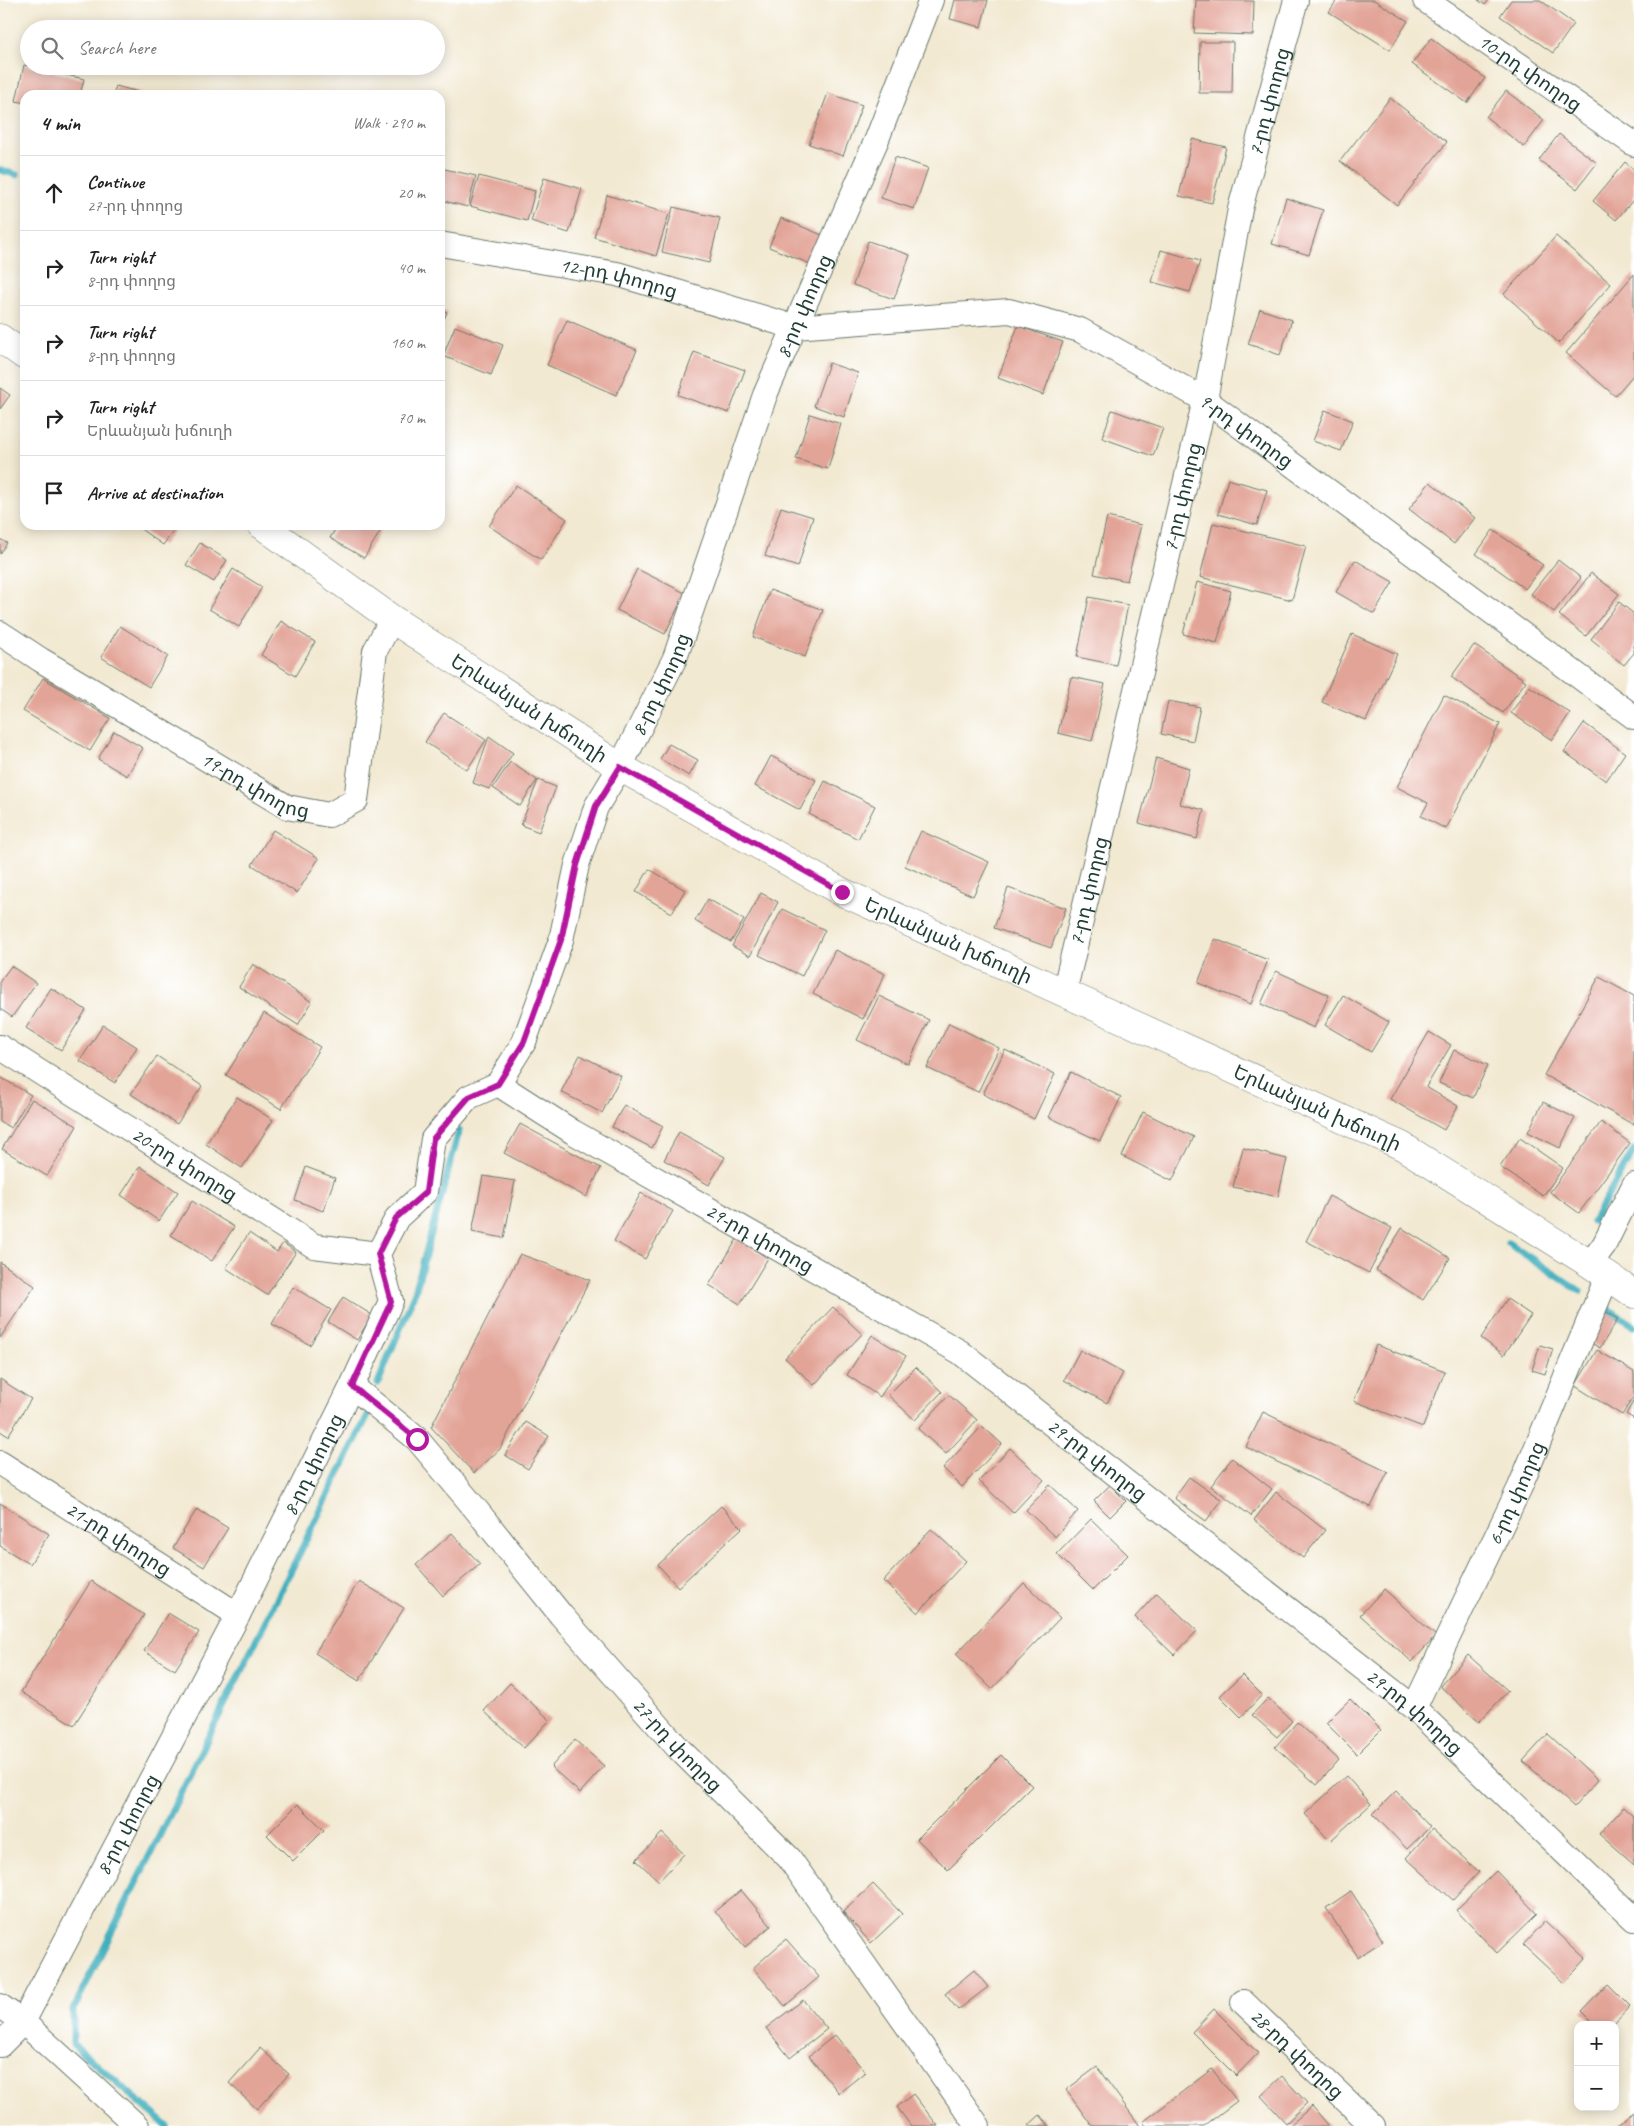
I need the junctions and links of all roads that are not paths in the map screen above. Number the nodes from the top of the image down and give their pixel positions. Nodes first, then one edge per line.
1 (931, 0) edge
2 (1296, 0) edge
3 (1425, 0) edge
4 (1634, 144) edge
5 (445, 245) edge
6 (794, 327) junction
7 (0, 338) edge
8 (20, 352) edge
9 (1205, 400) junction
10 (269, 530) edge
11 (392, 619) junction
12 (0, 633) edge
13 (1634, 717) edge
14 (620, 767) junction
15 (1064, 992) junction
16 (0, 1048) edge
17 (498, 1084) junction
18 (1634, 1185) edge
19 (378, 1254) junction
20 (1599, 1270) junction
21 (1634, 1294) edge
22 (352, 1386) junction
23 (0, 1463) edge
24 (238, 1615) junction
25 (1414, 1708) junction
26 (1634, 1919) edge
27 (1243, 2002) dead end
28 (0, 2006) edge
29 (23, 2022) junction
30 (0, 2046) edge
31 (137, 2126) edge
32 (978, 2126) edge
33 (1373, 2126) edge

1 - 6 street, 8-րդ փողոց
2 - 9 street, 7-րդ փողոց
3 - 4 street, 10-րդ փողոց
5 - 6 street, 12-րդ փողոց
6 - 9 street, 9-րդ փողոց
6 - 14 street, 8-րդ փողոց
7 - 8 main road
9 - 13 street, 9-րդ փողոց
9 - 15 street, 7-րդ փողոց
10 - 11 main road, Երևանյան խճուղի
11 - 12 street, 19-րդ փողոց
11 - 14 main road, Երևանյան խճուղի
14 - 15 main road, Երևանյան խճուղի
14 - 17 street, 8-րդ փողոց
15 - 20 main road, Երևանյան խճուղի
16 - 19 street, 20-րդ փողոց
17 - 19 street
17 - 25 street, 29-րդ փողոց
18 - 20 street, 6-րդ փողոց
19 - 22 street, 8-րդ փողոց
20 - 21 main road, Երևանյան խճուղի
20 - 25 street, 6-րդ փողոց
22 - 24 street, 8-րդ փողոց
22 - 32 street, 27-րդ փողոց
23 - 24 street, 21-րդ փողոց
24 - 29 street, 8-րդ փողոց
25 - 26 street, 29-րդ փողոց
27 - 33 street, 28-րդ փողոց
28 - 29 street
29 - 30 street, 8-րդ փողոց
29 - 31 street

